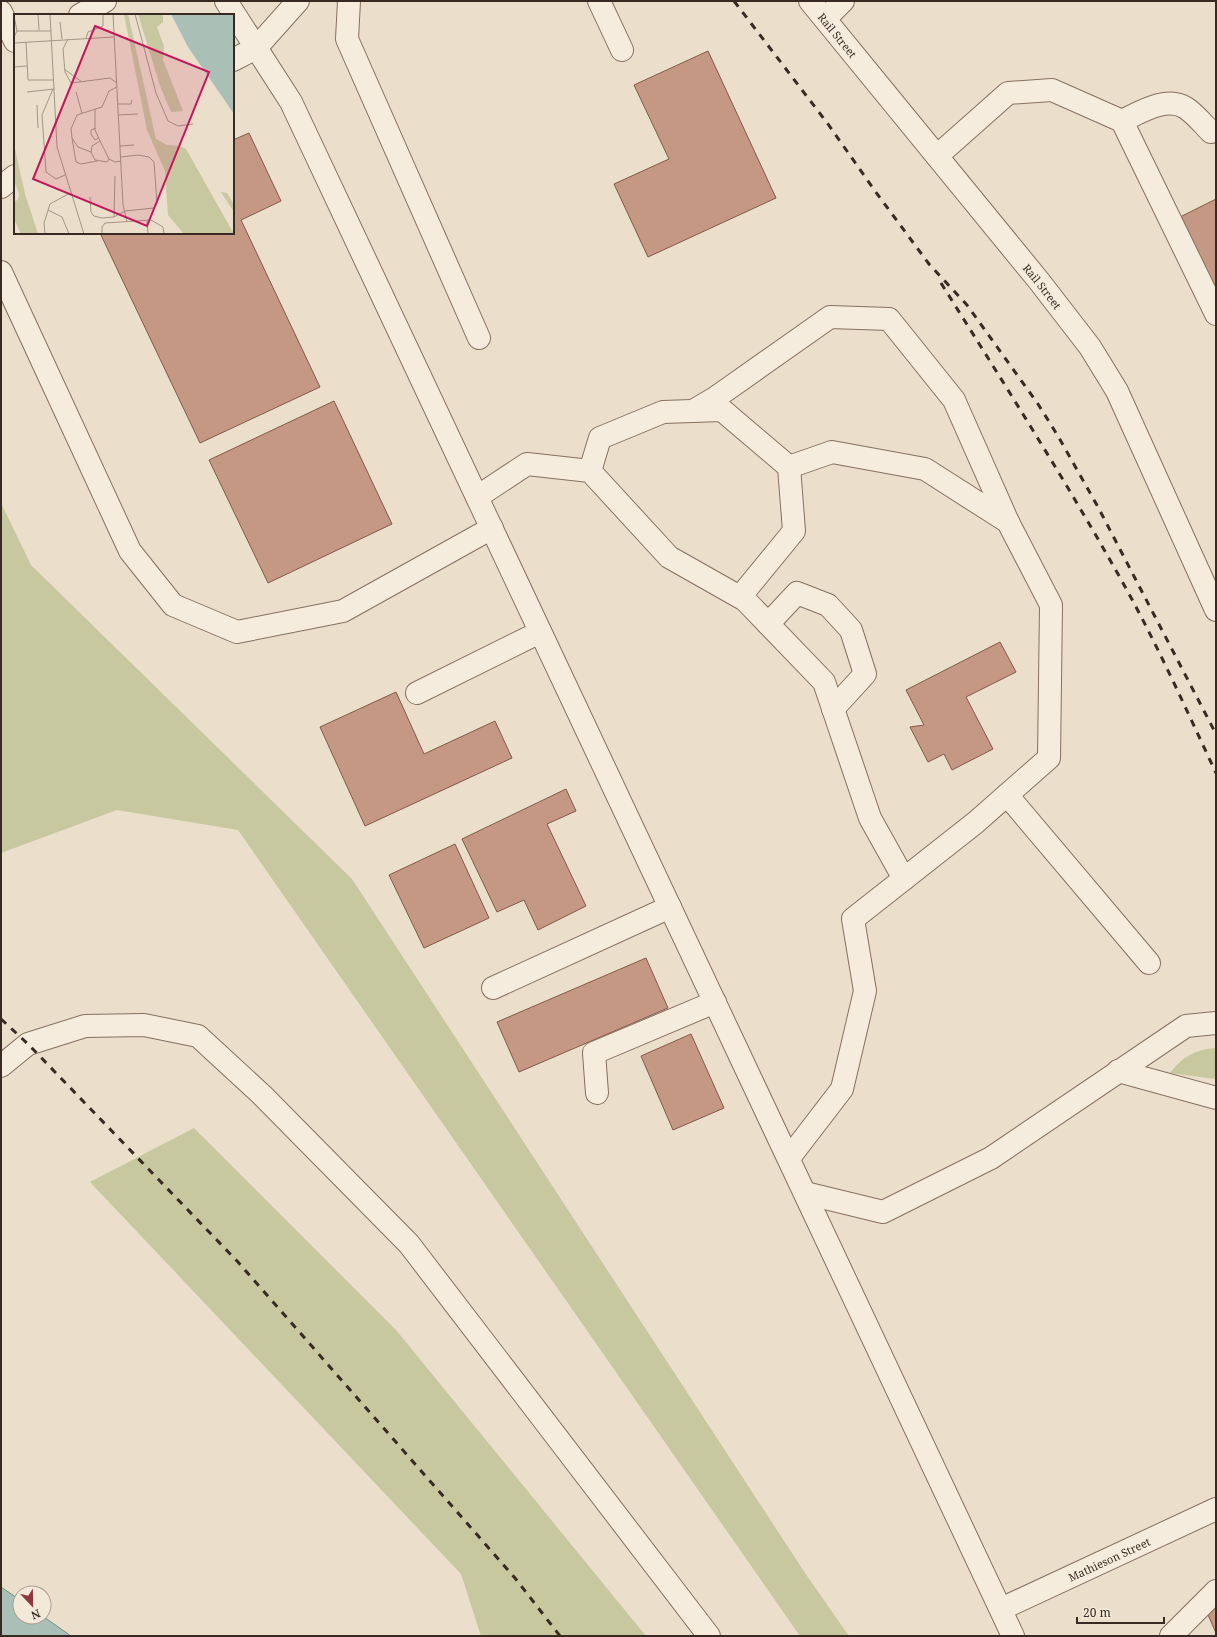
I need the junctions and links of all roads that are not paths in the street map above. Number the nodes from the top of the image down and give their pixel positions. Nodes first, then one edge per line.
1 (105, 1) edge
2 (226, 1) edge
3 (298, 1) edge
4 (349, 1) edge
5 (599, 1) edge
6 (810, 1) edge
7 (843, 1) edge
8 (1, 12) edge
9 (82, 14) edge
10 (825, 19) junction
11 (14, 39) edge
12 (14, 47) edge
13 (256, 48) junction
14 (622, 50) dead end
15 (1, 53) edge
16 (234, 59) edge
17 (1122, 121) junction
18 (1211, 132) dead end
19 (937, 156) junction
20 (14, 177) edge
21 (1, 187) edge
22 (1, 272) edge
23 (1216, 314) edge
24 (479, 338) dead end
25 (693, 411) junction
26 (789, 467) junction
27 (590, 471) junction
28 (477, 497) junction
29 (1008, 522) junction
30 (492, 528) junction
31 (740, 597) junction
32 (1216, 610) edge
33 (768, 624) junction
34 (540, 632) junction
35 (417, 692) dead end
36 (833, 709) junction
37 (1007, 795) junction
38 (904, 879) junction
39 (670, 907) junction
40 (1149, 963) dead end
41 (493, 988) dead end
42 (715, 1002) junction
43 (1216, 1023) edge
44 (1, 1066) edge
45 (1118, 1071) junction
46 (597, 1093) dead end
47 (1216, 1098) edge
48 (788, 1158) junction
49 (805, 1193) junction
50 (1216, 1509) edge
51 (1216, 1591) edge
52 (1001, 1609) junction
53 (709, 1636) edge
54 (1013, 1636) edge
55 (1171, 1636) edge

1 - 9 street
2 - 13 street
3 - 13 street
4 - 24 street
5 - 14 street
6 - 10 street, Rail Street
7 - 10 street
8 - 11 street
10 - 19 street, Rail Street
12 - 15 street
13 - 16 street
13 - 28 street
17 - 18 street
17 - 19 street
17 - 23 street
19 - 32 street, Rail Street
20 - 21 street
22 - 30 street
25 - 26 street
25 - 27 street
25 - 29 street
26 - 29 street
26 - 31 street
27 - 28 street
27 - 31 street
28 - 30 street
29 - 37 street
30 - 34 street
31 - 33 street
33 - 36 street
33 - 36 street
34 - 35 street
34 - 39 street
36 - 38 street
37 - 38 street
37 - 40 street
38 - 48 street
39 - 41 street
39 - 42 street
42 - 46 street
42 - 48 street
43 - 45 street
44 - 53 street
45 - 47 street
45 - 49 street
48 - 49 street
49 - 52 street
50 - 52 street, Mathieson Street
51 - 55 street
52 - 54 street

